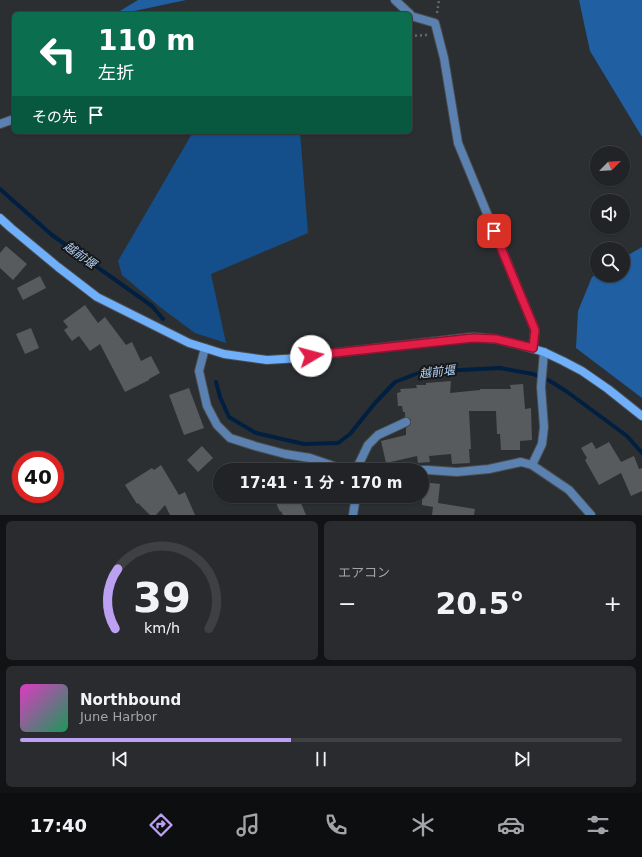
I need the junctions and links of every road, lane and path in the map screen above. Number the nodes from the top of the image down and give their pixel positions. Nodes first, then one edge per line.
1 (395, 0) edge
2 (408, 12) edge
3 (412, 16) edge
4 (438, 34) junction
5 (412, 36) edge
6 (12, 120) edge
7 (0, 124) edge
8 (0, 218) edge
9 (205, 348) junction
10 (533, 348) junction
11 (544, 352) junction
12 (642, 416) edge
13 (406, 422) dead end
14 (327, 463) edge
15 (359, 463) edge
16 (532, 465) junction
17 (429, 470) edge
18 (355, 503) edge
19 (353, 515) edge
20 (591, 515) edge

1 - 2 street
3 - 4 street
4 - 5 path
4 - 10 street
6 - 7 street
8 - 9 street
9 - 10 street
9 - 14 street
10 - 11 street
11 - 12 street
11 - 16 street
13 - 15 street
16 - 17 street
16 - 20 street
18 - 19 street

